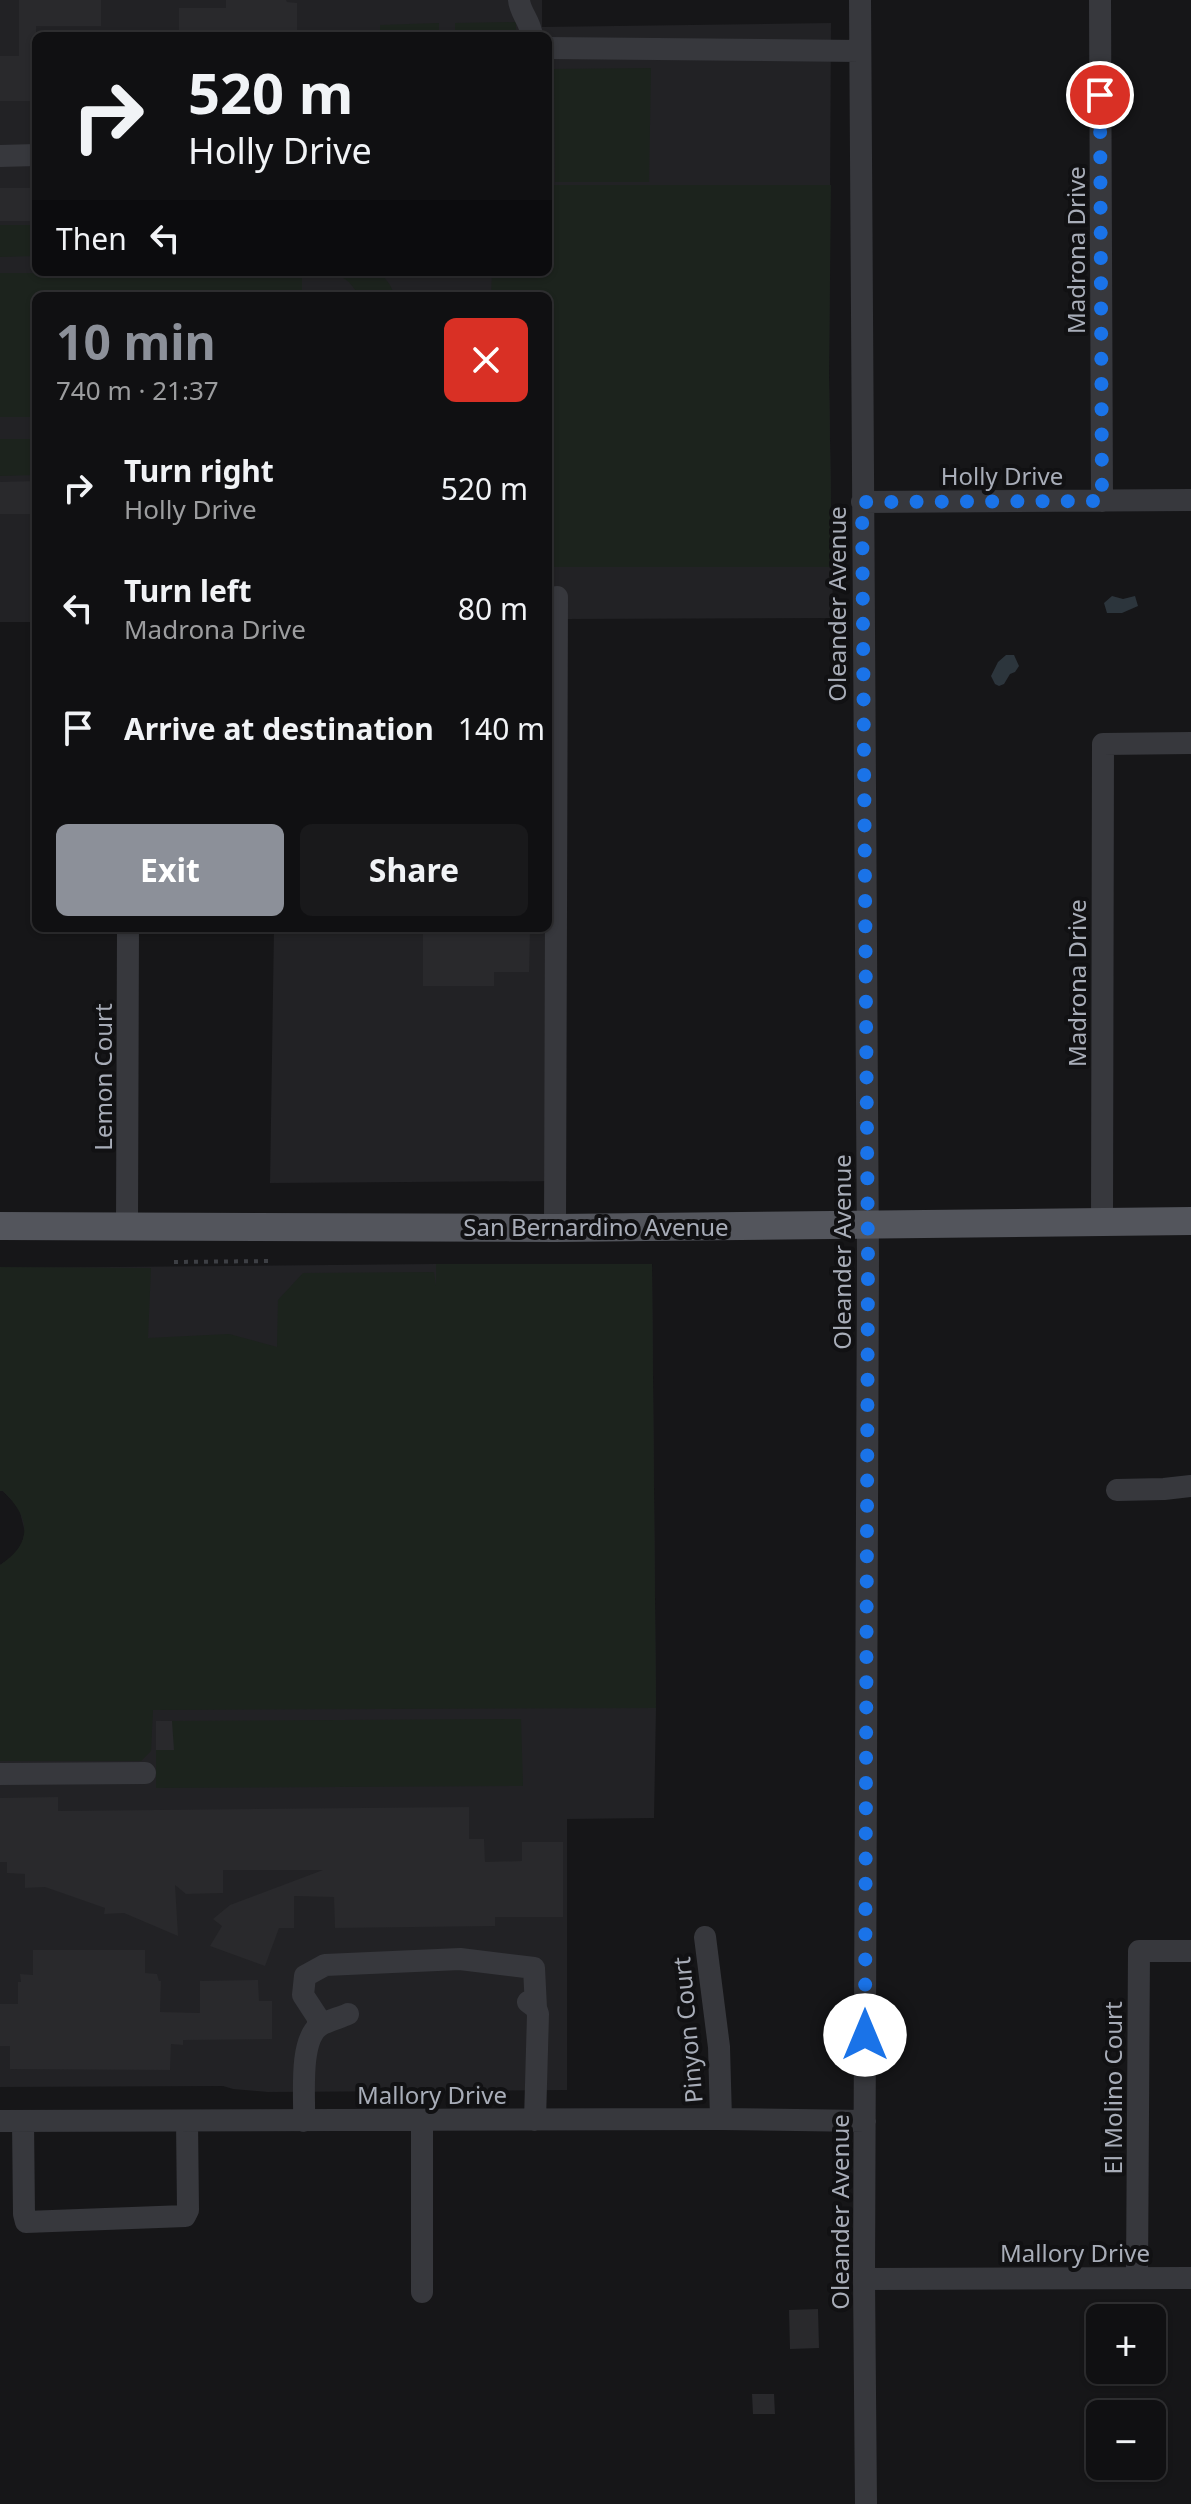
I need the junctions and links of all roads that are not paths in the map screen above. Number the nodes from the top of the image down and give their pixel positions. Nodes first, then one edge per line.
1 (519, 0) edge
2 (860, 0) edge
3 (1100, 0) edge
4 (531, 32) edge
5 (552, 48) edge
6 (860, 51) junction
7 (32, 155) edge
8 (0, 156) edge
9 (1191, 500) edge
10 (1102, 501) junction
11 (862, 502) junction
12 (557, 597) dead end
13 (1191, 743) edge
14 (128, 932) edge
15 (1191, 1221) edge
16 (1102, 1222) junction
17 (867, 1223) junction
18 (0, 1226) edge
19 (127, 1226) junction
20 (555, 1228) junction
21 (1191, 1486) edge
22 (1117, 1490) dead end
23 (145, 1773) dead end
24 (0, 1774) edge
25 (705, 1937) dead end
26 (1191, 1951) edge
27 (348, 2014) dead end
28 (318, 2026) junction
29 (721, 2119) junction
30 (535, 2120) junction
31 (11, 2121) edge
32 (187, 2121) junction
33 (304, 2121) junction
34 (422, 2121) junction
35 (865, 2121) junction
36 (1137, 2278) junction
37 (1191, 2278) edge
38 (864, 2279) junction
39 (422, 2292) dead end
40 (866, 2504) edge

1 - 4 street
2 - 6 street, Oleander Avenue
3 - 10 street, Madrona Drive
5 - 6 street
6 - 11 street, Oleander Avenue
7 - 8 street
9 - 10 street, Holly Drive
10 - 11 street, Holly Drive
11 - 17 street, Oleander Avenue
12 - 20 street
13 - 16 street, Madrona Drive
14 - 19 street, Lemon Court
15 - 16 main road, San Bernardino Avenue
16 - 17 main road, San Bernardino Avenue
17 - 20 main road, San Bernardino Avenue
17 - 35 street, Oleander Avenue
18 - 19 main road, San Bernardino Avenue
19 - 20 main road, San Bernardino Avenue
21 - 22 street
23 - 24 street
25 - 29 street, Pinyon Court
26 - 36 street, El Molino Court
27 - 28 street
28 - 30 street
28 - 33 street
29 - 30 street, Mallory Drive
29 - 35 street, Mallory Drive
30 - 34 street, Mallory Drive
31 - 32 street, Mallory Drive
31 - 32 street
32 - 33 street, Mallory Drive
33 - 34 street, Mallory Drive
34 - 39 street
35 - 38 street, Oleander Avenue
36 - 37 street, Mallory Drive
36 - 38 street, Mallory Drive
38 - 40 street, Oleander Avenue

